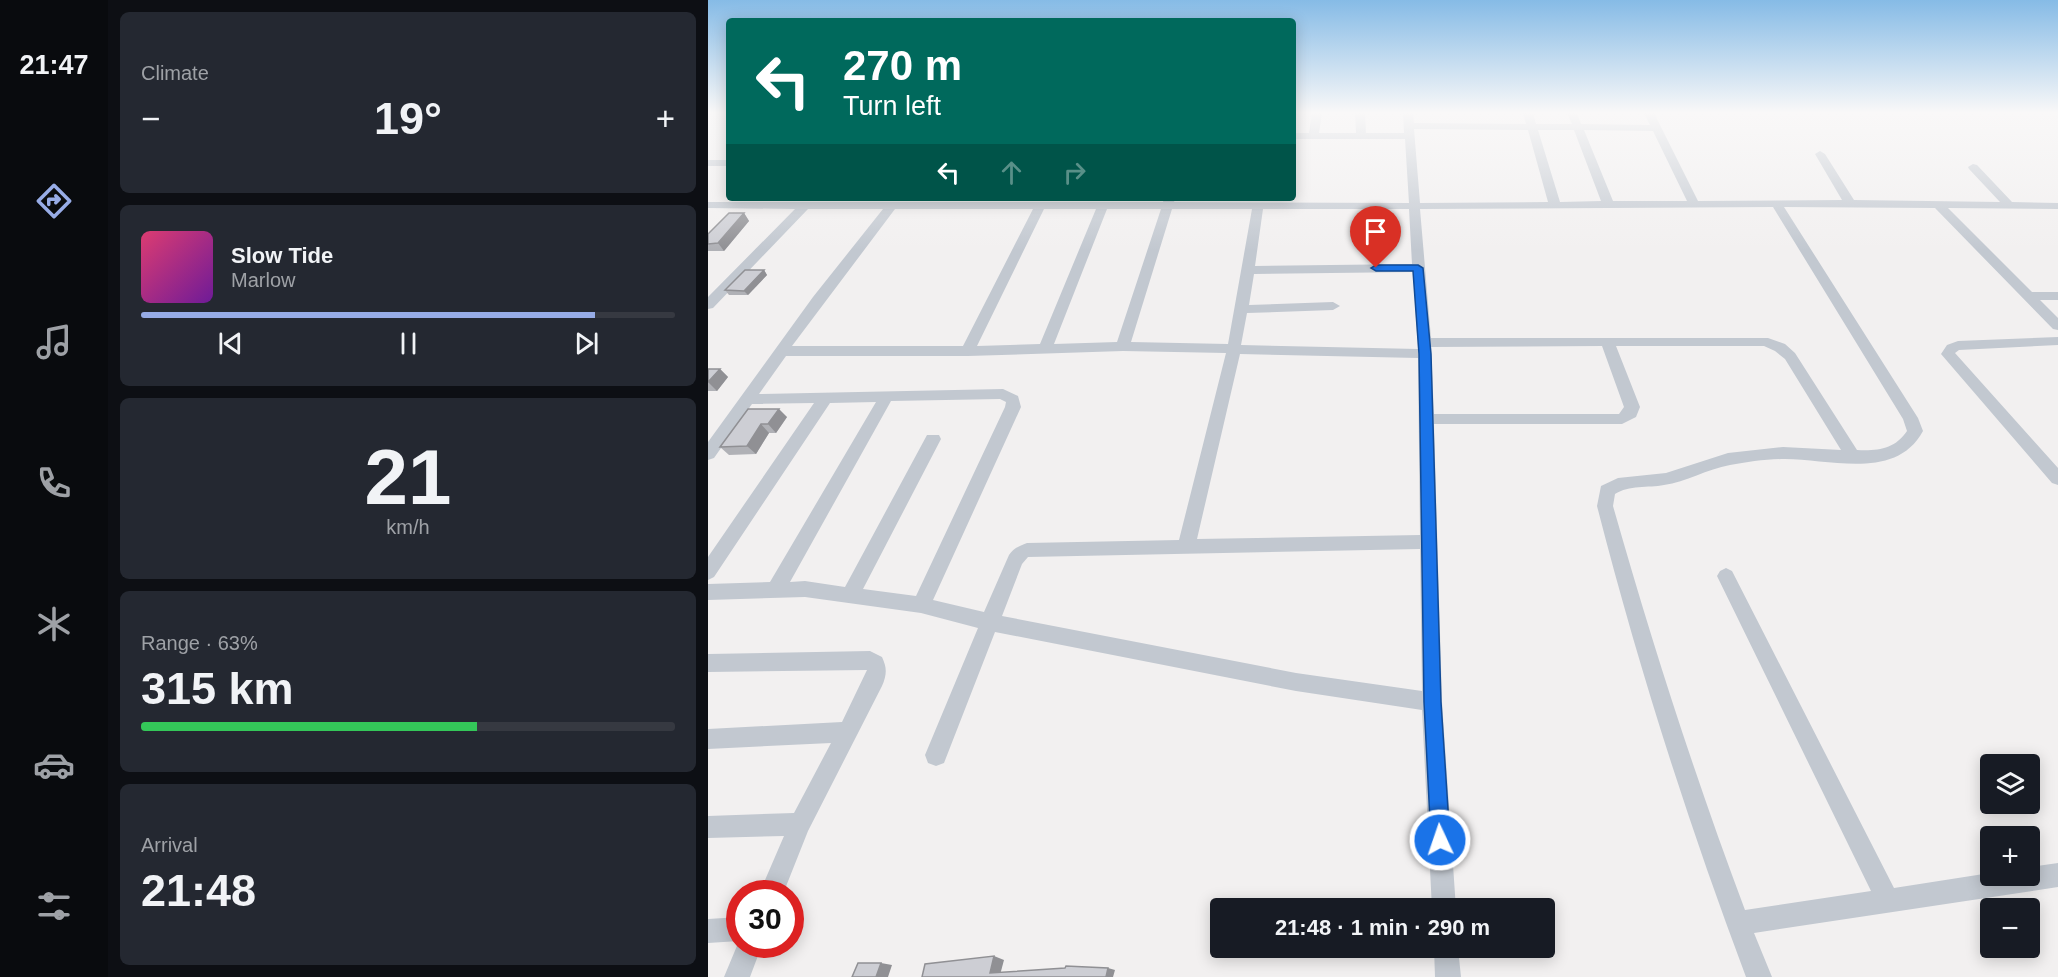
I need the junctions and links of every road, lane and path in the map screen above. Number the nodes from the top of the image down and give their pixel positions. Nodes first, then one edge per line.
1 (1411, 159) edge
2 (1541, 159) edge
3 (1589, 159) edge
4 (1671, 159) edge
5 (1823, 159) edge
6 (708, 163) edge
7 (724, 163) edge
8 (1973, 167) dead end
9 (708, 172) edge
10 (736, 202) edge
11 (789, 202) edge
12 (860, 202) edge
13 (1169, 202) edge
14 (1694, 203) junction
15 (1776, 203) junction
16 (1850, 203) junction
17 (902, 204) edge
18 (1608, 204) junction
19 (1938, 204) junction
20 (2008, 204) junction
21 (708, 205) edge
22 (1258, 205) junction
23 (1555, 205) junction
24 (804, 206) junction
25 (1040, 206) junction
26 (1103, 206) junction
27 (1414, 206) junction
28 (2058, 206) edge
29 (1418, 268) junction
30 (1250, 270) junction
31 (2028, 296) junction
32 (2058, 296) edge
33 (708, 305) edge
34 (1333, 306) dead end
35 (1243, 309) junction
36 (2058, 326) edge
37 (2058, 341) edge
38 (1608, 343) junction
39 (1123, 346) junction
40 (1046, 347) junction
41 (1233, 348) junction
42 (1425, 349) junction
43 (782, 351) junction
44 (968, 351) junction
45 (886, 397) junction
46 (825, 398) junction
47 (748, 399) junction
48 (1427, 420) junction
49 (933, 439) dead end
50 (708, 454) edge
51 (1854, 458) junction
52 (2058, 479) edge
53 (1428, 542) junction
54 (1186, 547) junction
55 (708, 572) edge
56 (1726, 576) dead end
57 (776, 589) junction
58 (708, 592) edge
59 (850, 595) junction
60 (921, 604) junction
61 (988, 622) junction
62 (708, 663) edge
63 (1432, 702) junction
64 (846, 732) junction
65 (708, 739) edge
66 (936, 755) dead end
67 (800, 824) junction
68 (708, 827) edge
69 (2058, 875) edge
70 (777, 880) edge
71 (1443, 898) edge
72 (1888, 901) junction
73 (1738, 923) junction
74 (726, 930) edge
75 (708, 931) edge
76 (745, 958) edge
77 (1447, 958) edge
78 (737, 977) edge
79 (1448, 977) edge
80 (1759, 977) edge

1 - 27 street
2 - 23 street
3 - 18 street
4 - 14 street
5 - 16 street
6 - 7 street
7 - 9 street
8 - 20 street
10 - 11 street
10 - 21 street
11 - 24 street
12 - 17 street
12 - 24 street
13 - 22 street
13 - 26 street
13 - 39 street
14 - 15 street
14 - 18 street
15 - 16 street
15 - 51 street
16 - 19 street
17 - 25 street
17 - 43 street
18 - 23 street
19 - 20 street
19 - 31 street
20 - 28 street
22 - 27 street
22 - 30 street
23 - 27 street
24 - 33 street
25 - 26 street
25 - 44 street
26 - 40 street
27 - 29 street
29 - 30 street
29 - 42 street
30 - 35 street
31 - 32 street
31 - 36 street
34 - 35 street
35 - 41 street
37 - 52 street
38 - 42 street
38 - 48 street
38 - 51 street
39 - 40 street
39 - 41 street
40 - 44 street
41 - 42 street
41 - 54 street
42 - 48 street
43 - 44 street
43 - 47 street
45 - 46 street
45 - 57 street
45 - 60 street
46 - 47 street
46 - 55 street
47 - 50 street
48 - 53 street
49 - 59 street
51 - 73 street
53 - 54 street
53 - 63 street
54 - 61 street
56 - 72 street
57 - 58 street
57 - 59 street
59 - 60 street
60 - 61 street
61 - 63 street
61 - 66 street
62 - 64 street
63 - 71 street
64 - 65 street
64 - 67 street
67 - 68 street
67 - 70 street
69 - 72 street
72 - 73 street
73 - 80 street
74 - 75 street
76 - 78 street
77 - 79 street

